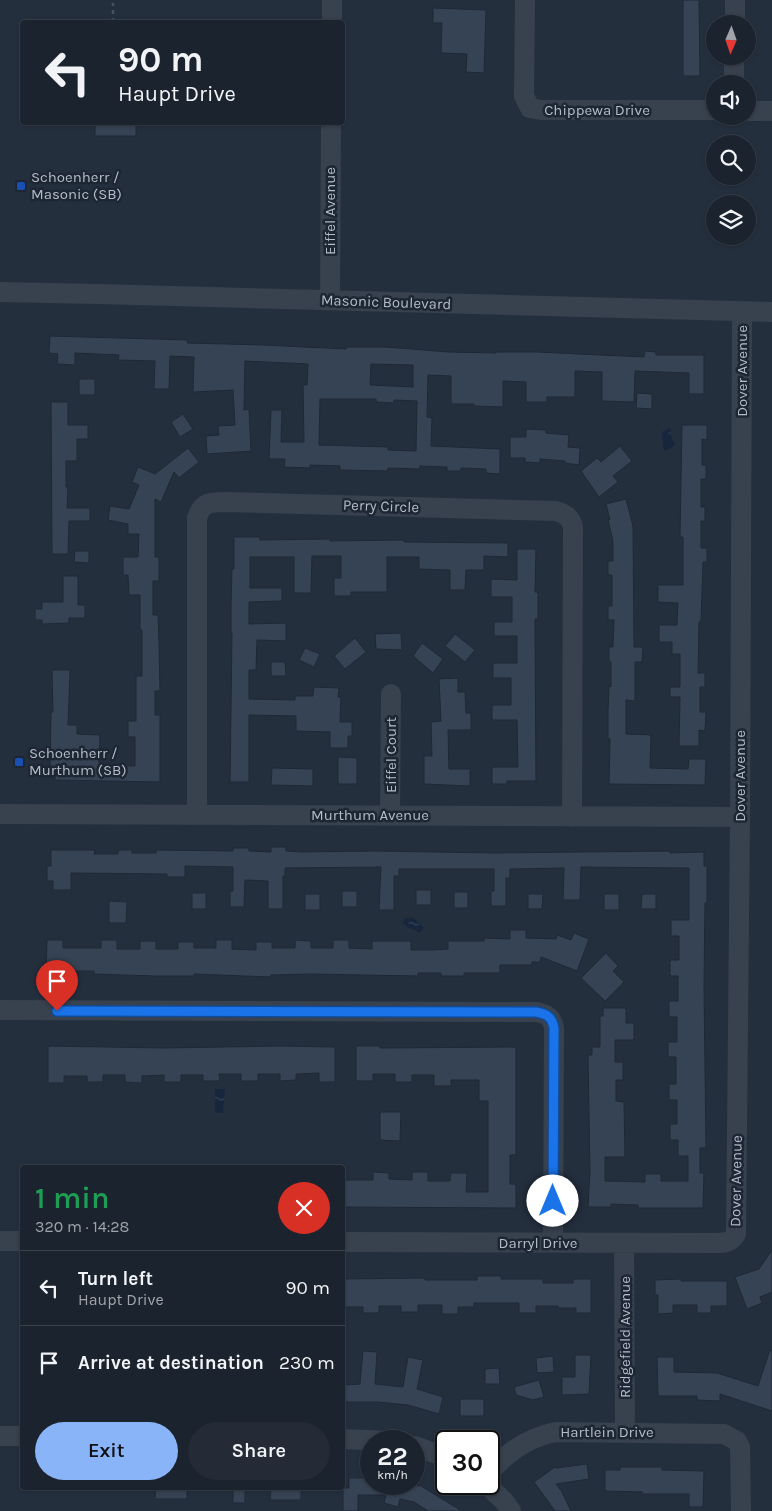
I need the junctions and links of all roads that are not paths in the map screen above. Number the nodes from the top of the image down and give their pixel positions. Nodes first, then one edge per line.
1 (332, 0) edge
2 (526, 0) edge
3 (735, 0) edge
4 (735, 15) edge
5 (332, 20) edge
6 (706, 110) edge
7 (756, 111) edge
8 (772, 111) edge
9 (331, 125) edge
10 (0, 292) edge
11 (330, 300) junction
12 (742, 311) junction
13 (772, 312) edge
14 (391, 694) dead end
15 (0, 814) edge
16 (197, 815) junction
17 (390, 815) junction
18 (572, 817) junction
19 (740, 817) junction
20 (0, 1010) edge
21 (733, 1239) joint
22 (0, 1241) edge
23 (20, 1241) edge
24 (345, 1242) edge
25 (552, 1243) junction
26 (624, 1243) junction
27 (625, 1432) junction
28 (0, 1436) edge
29 (20, 1436) edge
30 (345, 1440) edge
31 (360, 1440) edge
32 (500, 1463) edge
33 (497, 1495) edge
34 (511, 1511) edge
35 (741, 1511) edge

1 - 5 street
2 - 6 street, Chippewa Drive
3 - 4 street
7 - 8 street
9 - 11 street, Eiffel Avenue
10 - 11 street, Masonic Boulevard
11 - 12 street, Masonic Boulevard
12 - 13 street, Masonic Boulevard
12 - 19 street, Dover Avenue
14 - 17 street, Eiffel Court
15 - 16 street, Murthum Avenue
16 - 17 street, Murthum Avenue
16 - 18 street, Perry Circle
17 - 18 street, Murthum Avenue
18 - 19 street, Murthum Avenue
19 - 21 street, Dover Avenue
20 - 25 street
21 - 26 street, Darryl Drive
22 - 23 street
24 - 25 street, Darryl Drive
25 - 26 street, Darryl Drive
26 - 27 street, Ridgefield Avenue
27 - 32 street, Hartlein Drive
27 - 35 street, Hartlein Drive
28 - 29 street
30 - 31 street
33 - 34 street

